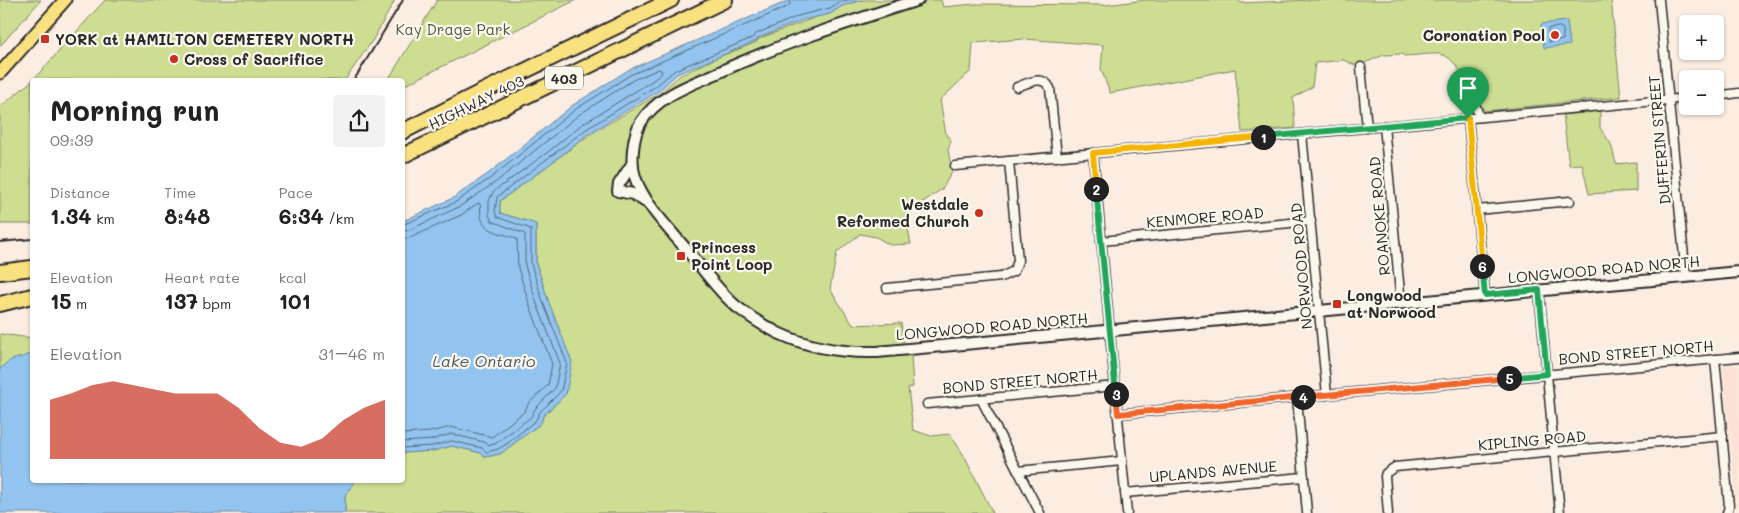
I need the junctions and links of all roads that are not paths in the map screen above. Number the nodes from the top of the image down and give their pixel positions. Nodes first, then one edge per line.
1 (65, 0) edge
2 (671, 0) edge
3 (725, 0) edge
4 (918, 0) edge
5 (1659, 0) edge
6 (1361, 68) dead end
7 (0, 73) edge
8 (1017, 87) dead end
9 (1739, 93) edge
10 (1724, 95) edge
11 (1473, 97) dead end
12 (1679, 99) edge
13 (1669, 100) junction
14 (1468, 118) junction
15 (1479, 118) junction
16 (1384, 126) junction
17 (1367, 128) junction
18 (405, 130) edge
19 (1302, 134) junction
20 (1093, 153) junction
21 (405, 155) edge
22 (1057, 156) junction
23 (1009, 161) junction
24 (632, 162) junction
25 (955, 166) dead end
26 (1570, 201) dead end
27 (649, 204) junction
28 (1477, 210) junction
29 (1310, 221) junction
30 (1101, 241) junction
31 (30, 268) edge
32 (0, 272) edge
33 (1739, 272) edge
34 (1686, 277) junction
35 (887, 288) dead end
36 (1539, 290) junction
37 (1485, 295) junction
38 (30, 296) edge
39 (1401, 303) junction
40 (0, 304) edge
41 (1319, 311) junction
42 (1110, 330) junction
43 (1739, 357) edge
44 (1716, 359) junction
45 (1547, 374) junction
46 (1115, 386) junction
47 (1327, 395) junction
48 (981, 398) junction
49 (1297, 398) junction
50 (927, 404) dead end
51 (1118, 414) junction
52 (1723, 436) junction
53 (1555, 452) junction
54 (1122, 461) junction
55 (1018, 471) junction
56 (1304, 476) junction
57 (1125, 493) junction
58 (1040, 513) edge
59 (1127, 513) edge
60 (1307, 513) edge
61 (1388, 513) edge
62 (1560, 513) edge
63 (1727, 513) edge

1 - 7 main road
2 - 18 highway, HIGHWAY 403 / 403
3 - 21 highway, HIGHWAY 403 / 403
4 - 24 street
5 - 13 street, DUFFERIN STREET
6 - 17 street
8 - 22 street
9 - 10 street
11 - 15 street
12 - 13 street
13 - 15 street
13 - 34 street, DUFFERIN STREET
14 - 15 street
14 - 16 street
14 - 28 street
16 - 17 street
16 - 39 street, ROANOKE ROAD
17 - 19 street
19 - 20 street
19 - 29 street, NORWOOD ROAD
20 - 22 street
20 - 30 street
22 - 23 street
23 - 25 street
23 - 35 street
24 - 27 street, LONGWOOD ROAD NORTH
24 - 27 street
26 - 28 street
27 - 42 street, LONGWOOD ROAD NORTH
28 - 37 street
29 - 30 street, KENMORE ROAD
29 - 41 street, NORWOOD ROAD
30 - 42 street
31 - 32 highway
33 - 34 street, LONGWOOD ROAD NORTH
34 - 36 street, LONGWOOD ROAD NORTH
36 - 37 street, LONGWOOD ROAD NORTH
36 - 45 street
37 - 39 street, LONGWOOD ROAD NORTH
38 - 40 highway
39 - 41 street, LONGWOOD ROAD NORTH
41 - 42 street, LONGWOOD ROAD NORTH
41 - 47 street, NORWOOD ROAD
42 - 46 street
43 - 44 street, BOND STREET NORTH
44 - 45 street, BOND STREET NORTH
44 - 52 street
45 - 47 street, BOND STREET NORTH
45 - 53 street
46 - 48 street, BOND STREET NORTH
46 - 51 street
47 - 49 street, BOND STREET NORTH
48 - 50 street, BOND STREET NORTH
48 - 55 street
49 - 51 street, BOND STREET NORTH
49 - 56 street
51 - 54 street
52 - 53 street, KIPLING ROAD
52 - 63 street
53 - 61 street, KIPLING ROAD
53 - 62 street
54 - 55 street
54 - 57 street
55 - 58 street
56 - 57 street, UPLANDS AVENUE
56 - 60 street
57 - 59 street

